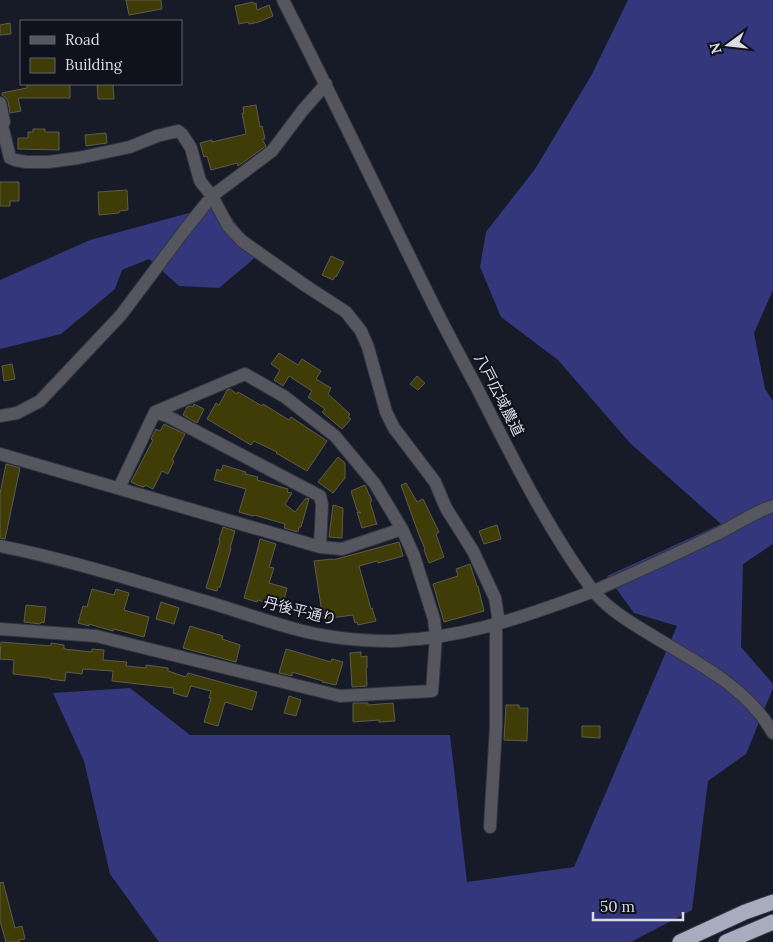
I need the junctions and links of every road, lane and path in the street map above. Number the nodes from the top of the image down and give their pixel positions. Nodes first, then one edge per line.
1 (283, 0) edge
2 (326, 84) junction
3 (0, 103) edge
4 (1, 126) edge
5 (212, 196) junction
6 (155, 412) junction
7 (0, 416) edge
8 (0, 454) edge
9 (120, 488) junction
10 (773, 506) edge
11 (402, 529) junction
12 (0, 546) edge
13 (320, 547) junction
14 (594, 591) junction
15 (498, 624) junction
16 (0, 629) edge
17 (436, 637) junction
18 (773, 733) edge
19 (490, 827) dead end
20 (773, 902) edge
21 (773, 922) edge
22 (680, 942) edge
23 (726, 942) edge

1 - 2 street, 八戸広域農道
2 - 5 street
2 - 14 street, 八戸広域農道
3 - 4 street
4 - 5 street
5 - 7 street
5 - 15 street
6 - 9 street
6 - 11 street
6 - 13 street
8 - 9 street
9 - 13 street
10 - 14 street, 丹後平通り
11 - 13 street
11 - 17 street
12 - 17 street, 丹後平通り
14 - 15 street, 丹後平通り
14 - 18 street, 八戸広域農道
15 - 17 street, 丹後平通り
15 - 19 street
16 - 17 street
20 - 22 highway
21 - 23 highway

